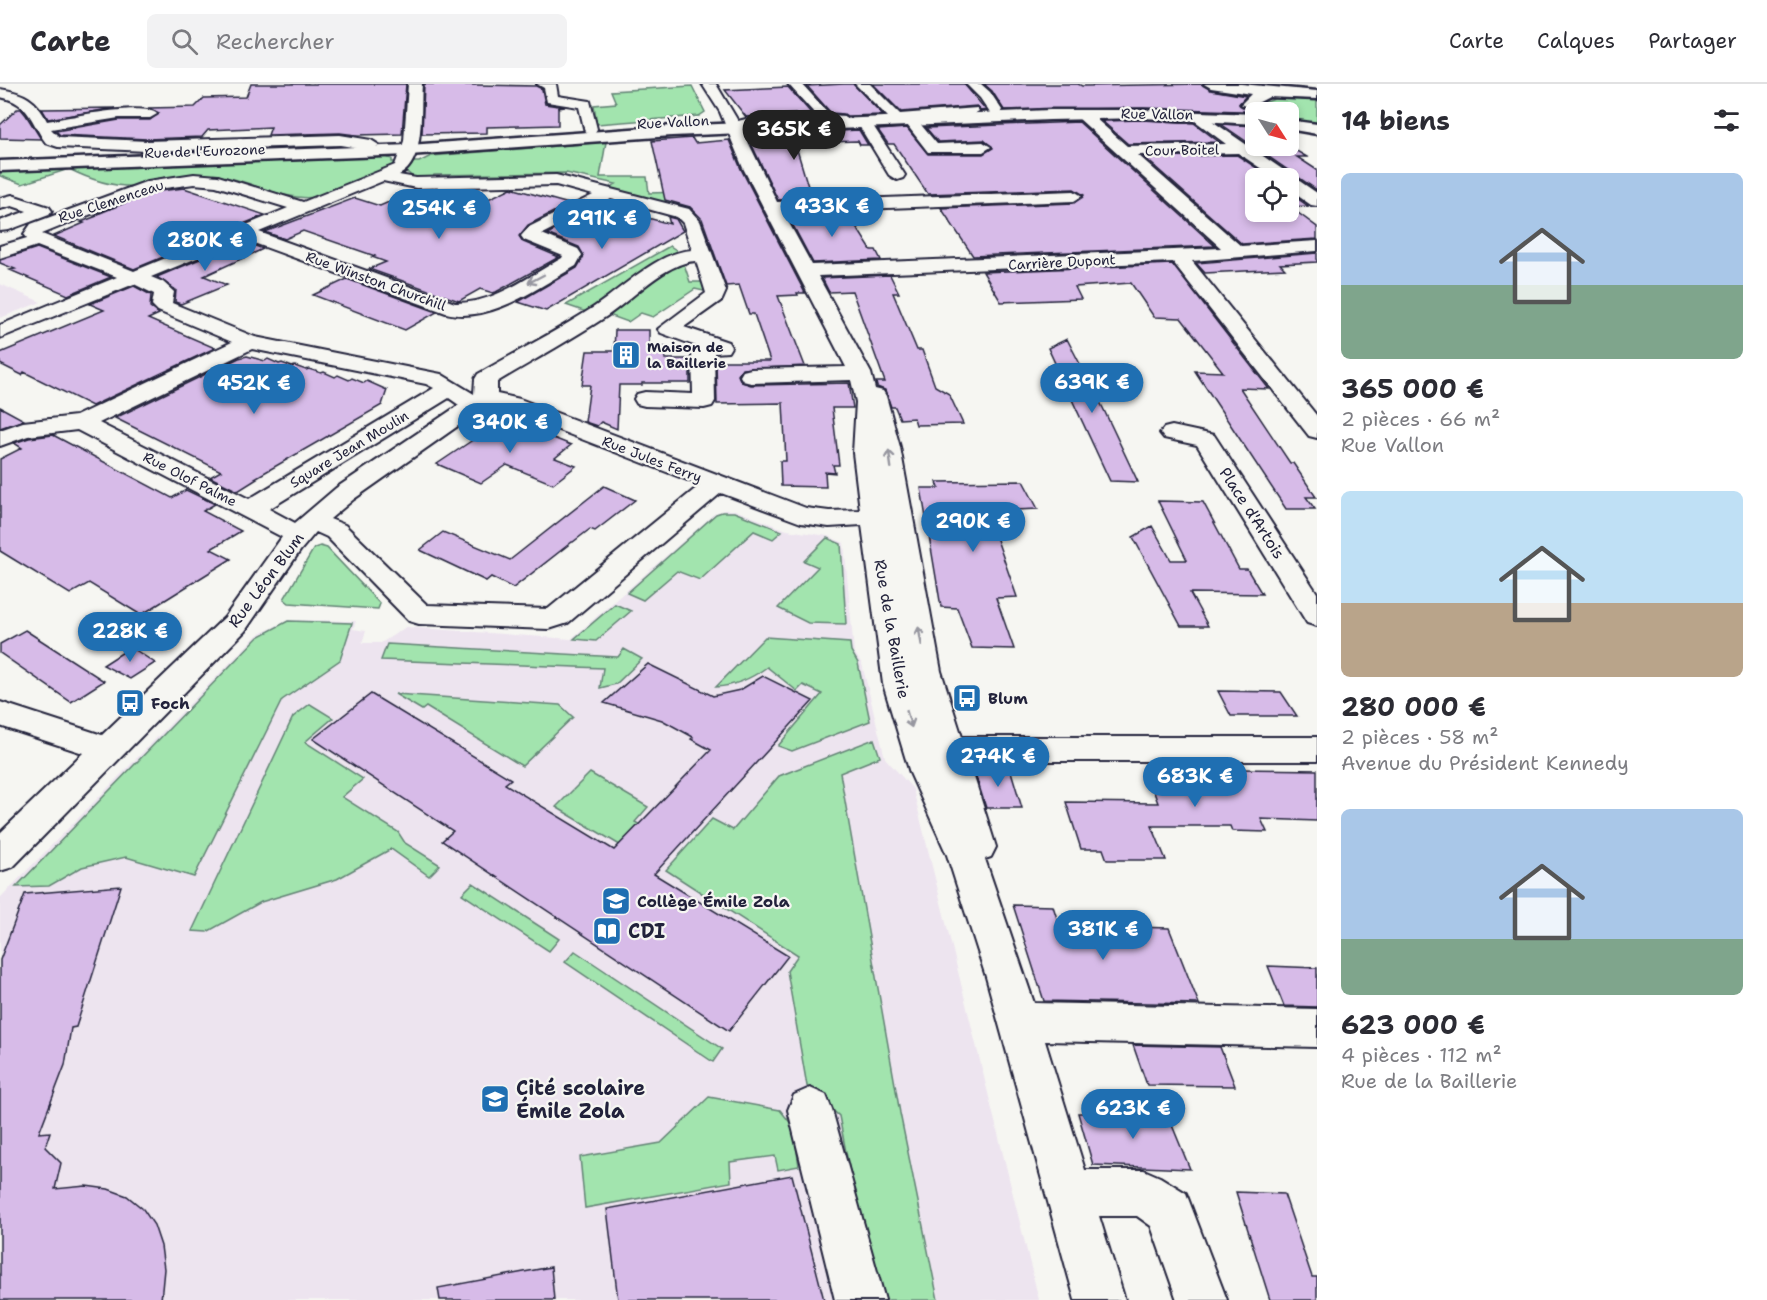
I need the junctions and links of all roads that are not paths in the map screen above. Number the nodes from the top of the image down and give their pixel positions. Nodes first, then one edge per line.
1 (415, 84) edge
2 (543, 84) edge
3 (709, 84) edge
4 (795, 84) edge
5 (862, 84) edge
6 (973, 84) edge
7 (1210, 84) edge
8 (33, 87) dead end
9 (1277, 93) junction
10 (1314, 94) edge
11 (8, 99) edge
12 (1248, 102) edge
13 (1256, 102) edge
14 (995, 110) junction
15 (1245, 110) edge
16 (1245, 110) edge
17 (972, 111) junction
18 (1245, 111) edge
19 (893, 114) junction
20 (1082, 114) junction
21 (1194, 115) junction
22 (824, 116) junction
23 (1030, 116) junction
24 (911, 122) junction
25 (732, 124) junction
26 (865, 124) junction
27 (43, 126) junction
28 (1299, 126) edge
29 (590, 129) junction
30 (1317, 129) edge
31 (51, 140) junction
32 (370, 145) junction
33 (410, 146) junction
34 (983, 147) dead end
35 (1242, 148) junction
36 (1122, 151) junction
37 (0, 159) edge
38 (0, 166) edge
39 (1271, 168) edge
40 (383, 176) junction
41 (897, 176) dead end
42 (503, 180) junction
43 (408, 182) junction
44 (1299, 189) edge
45 (610, 193) junction
46 (1074, 196) dead end
47 (1317, 201) edge
48 (0, 204) edge
49 (772, 207) junction
50 (305, 208) junction
51 (1, 225) edge
52 (244, 233) junction
53 (38, 240) junction
54 (1317, 246) edge
55 (0, 252) edge
56 (1238, 253) junction
57 (703, 255) junction
58 (1179, 257) junction
59 (806, 271) junction
60 (135, 277) junction
61 (0, 332) edge
62 (249, 342) junction
63 (860, 373) junction
64 (750, 376) dead end
65 (450, 388) junction
66 (645, 399) dead end
67 (481, 404) junction
68 (81, 423) junction
69 (1317, 431) edge
70 (1172, 433) dead end
71 (0, 439) edge
72 (716, 484) junction
73 (249, 510) junction
74 (886, 517) junction
75 (306, 528) junction
76 (1317, 616) edge
77 (549, 619) joint
78 (0, 714) edge
79 (108, 749) junction
80 (934, 749) junction
81 (1317, 749) edge
82 (0, 856) edge
83 (1019, 1023) junction
84 (1317, 1028) edge
85 (810, 1110) dead end
86 (1069, 1193) junction
87 (860, 1300) edge
88 (1100, 1300) edge
89 (1202, 1300) edge

1 - 33 street
2 - 29 street
3 - 25 street, Rue de la Baillerie
4 - 22 street
5 - 19 street
6 - 14 street
7 - 9 main road
7 - 12 main road
8 - 11 street
9 - 10 main road
9 - 13 main road
11 - 27 street
14 - 15 main road, Rue Vallon
14 - 17 main road, Rue Vallon
16 - 23 street
17 - 19 main road, Rue Vallon
17 - 25 street, Rue Vallon
18 - 21 main road, Rue Vallon
19 - 22 main road, Rue Vallon
20 - 21 main road, Rue Vallon
20 - 23 main road, Rue Vallon
20 - 36 street
21 - 35 street
22 - 25 main road, Rue Vallon
23 - 24 main road, Rue Vallon
24 - 26 main road, Rue Vallon
24 - 34 street
25 - 26 main road, Rue Vallon
25 - 29 main road, Rue Vallon
25 - 33 main road, Rue Vallon
25 - 49 street, Rue de la Baillerie
26 - 41 street
27 - 31 street
27 - 31 street
28 - 30 main road
29 - 33 main road, Rue Vallon
31 - 32 street
32 - 33 main road, Rue de l'Eurozone
32 - 37 main road, Rue de l'Eurozone
33 - 38 main road, Rue de l'Eurozone
33 - 40 street
35 - 36 street, Cour Boitel
35 - 39 street
36 - 56 street
40 - 43 street
40 - 50 street
42 - 43 street
42 - 43 street
42 - 45 street
44 - 47 street
45 -> 52 street, Rue Winston Churchill
45 - 57 street
46 - 49 street
48 - 51 street, Rue Clemenceau
49 - 59 street, Rue de la Baillerie
50 - 52 street
50 - 53 street, Rue Clemenceau
51 - 53 street, Rue Clemenceau
52 - 60 street
53 - 55 street
53 - 60 street, Rue Clemenceau
54 - 56 street, Carrière Dupont
56 - 58 street, Carrière Dupont
57 - 66 street
57 - 67 street
58 - 59 street, Carrière Dupont
58 - 69 street
59 - 63 street, Rue de la Baillerie
60 - 61 street
60 - 62 street, Rue Clemenceau
62 - 65 street
62 - 68 street
63 - 64 street
63 - 74 street, Rue de la Baillerie
65 - 67 street
65 - 73 street, Square Jean Moulin
67 - 72 street, Rue Jules Ferry
67 - 75 street, Square Jean Moulin
68 - 71 street
68 - 73 street, Rue Olof Palme
70 - 76 street, Place d'Artois
72 - 74 street, Rue Jules Ferry
72 - 77 street, Rue Jules Ferry
73 - 75 street, Rue Olof Palme
74 - 80 street, Rue de la Baillerie
75 - 77 street, Rue Léon Blum
75 - 79 street, Rue Léon Blum
78 - 79 street
79 - 82 street, Rue Léon Blum
80 - 81 street
80 - 83 street, Rue de la Baillerie
83 - 84 street
83 - 86 street, Rue de la Baillerie
85 - 87 street
86 - 88 street, Rue de la Baillerie
86 - 89 street

